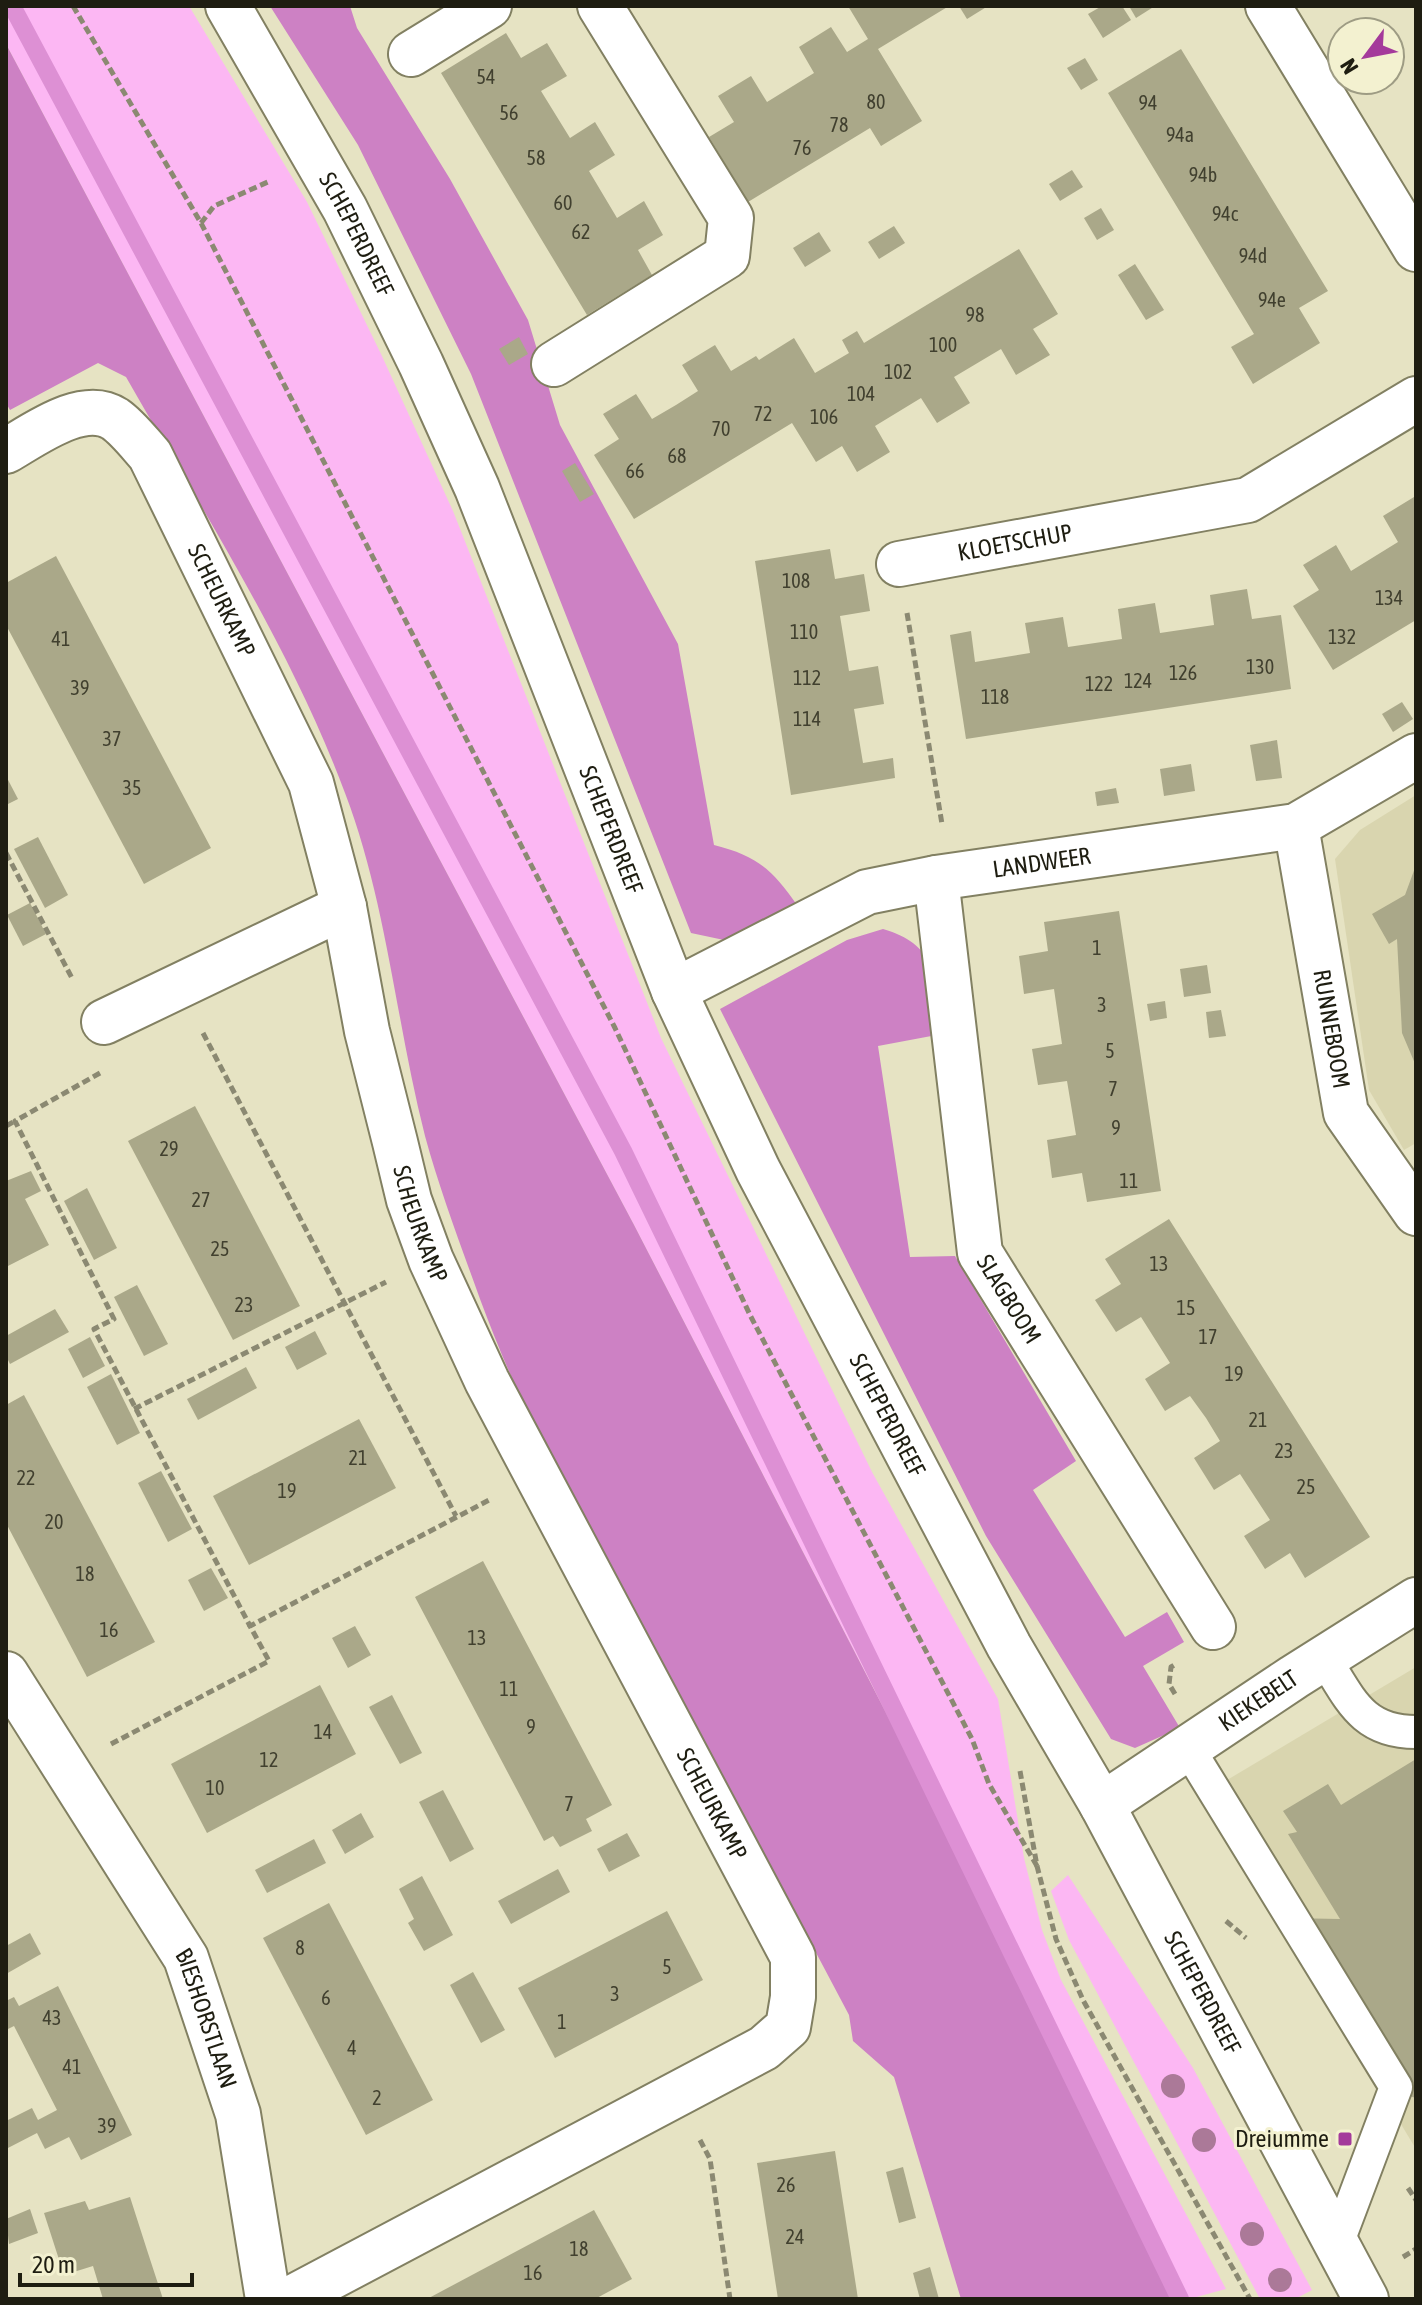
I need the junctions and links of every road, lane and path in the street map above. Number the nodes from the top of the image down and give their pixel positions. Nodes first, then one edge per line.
1 (73, 6) edge
2 (228, 6) edge
3 (489, 6) edge
4 (600, 6) edge
5 (1268, 6) edge
6 (411, 54) dead end
7 (319, 162) junction
8 (201, 223) junction
9 (1416, 249) edge
10 (554, 364) dead end
11 (1416, 399) edge
12 (6, 451) edge
13 (899, 564) joint
14 (1416, 756) edge
15 (1296, 826) junction
16 (6, 853) edge
17 (943, 877) junction
18 (344, 907) junction
19 (178, 986) junction
20 (674, 991) junction
21 (104, 1022) junction
22 (15, 1121) junction
23 (6, 1126) edge
24 (1416, 1213) edge
25 (431, 1260) junction
26 (344, 1302) junction
27 (134, 1409) junction
28 (537, 1476) junction
29 (456, 1516) junction
30 (1416, 1600) edge
31 (250, 1626) junction
32 (1213, 1627) dead end
33 (1324, 1658) junction
34 (12, 1693) edge
35 (1416, 1732) edge
36 (1188, 1748) junction
37 (1019, 1758) dead end
38 (67, 1767) junction
39 (1102, 1805) junction
40 (1037, 1866) junction
41 (1215, 1912) dead end
42 (1251, 1941) dead end
43 (678, 2094) junction
44 (1376, 2140) junction
45 (1416, 2200) edge
46 (1337, 2244) junction
47 (268, 2299) edge
48 (290, 2299) edge
49 (730, 2299) edge
50 (1250, 2299) edge
51 (1366, 2299) edge

1 - 8 path
2 - 7 street, SCHEPERDREEF
3 - 6 street
4 - 10 street
5 - 9 street
7 - 8 path
7 - 20 street, SCHEPERDREEF
8 - 40 path
11 - 13 street, KLOETSCHUP
12 - 18 street, SCHEURKAMP
13 - 17 path
14 - 15 street, LANDWEER
15 - 17 street, LANDWEER
15 - 24 street, RUNNEBOOM
16 - 21 path
17 - 20 street, LANDWEER
17 - 32 street, SLAGBOOM
18 - 19 street
18 - 25 street, SCHEURKAMP
19 - 21 street
19 - 26 path
20 - 39 street, SCHEPERDREEF
21 - 22 path
22 - 23 path
22 - 27 path
25 - 26 path
25 - 28 street, SCHEURKAMP
26 - 27 path
26 - 29 path
27 - 31 path
28 - 29 path
28 - 43 street, SCHEURKAMP
29 - 31 path
30 - 33 street, KIEKEBELT
31 - 38 path
33 - 35 lane
33 - 36 street, KIEKEBELT
34 - 38 street, BIESHORSTLAAN
36 - 39 street, KIEKEBELT
36 - 44 lane
37 - 40 path
38 - 47 street, BIESHORSTLAAN
39 - 46 street, SCHEPERDREEF
40 - 50 path
41 - 42 path, SCHEPERDREEF
43 - 48 street, SCHEURKAMP
43 - 49 path
44 - 45 path
44 - 46 lane
46 - 51 street, SCHEPERDREEF

